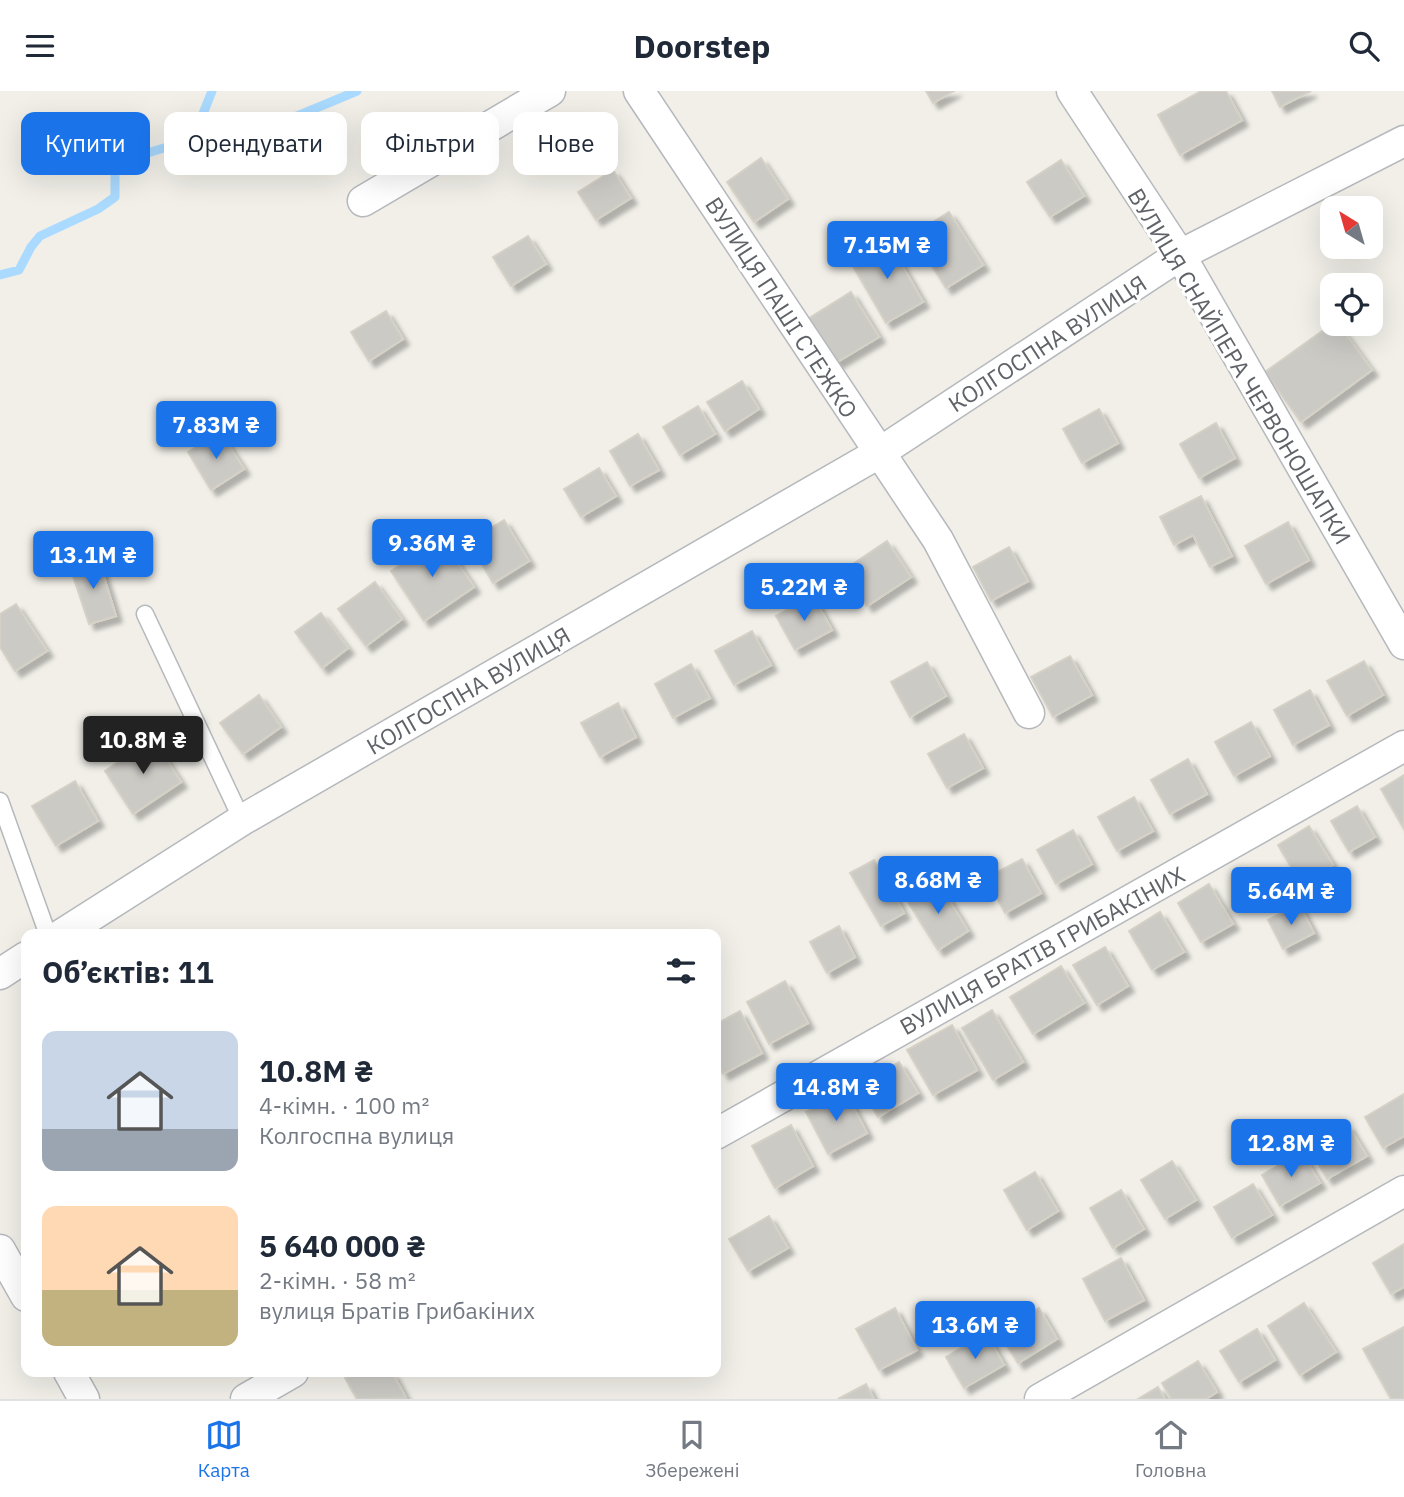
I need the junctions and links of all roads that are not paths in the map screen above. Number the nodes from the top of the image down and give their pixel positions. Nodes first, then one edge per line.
1 (550, 91) edge
2 (639, 91) edge
3 (1072, 91) edge
4 (1404, 141) edge
5 (363, 201) dead end
6 (1180, 255) junction
7 (879, 453) junction
8 (145, 614) dead end
9 (1404, 644) edge
10 (1029, 713) dead end
11 (1404, 746) edge
12 (0, 801) edge
13 (242, 820) junction
14 (46, 929) edge
15 (70, 929) edge
16 (21, 960) edge
17 (0, 974) edge
18 (721, 1131) edge
19 (1404, 1191) edge
20 (0, 1250) edge
21 (21, 1287) edge
22 (72, 1377) edge
23 (284, 1377) edge
24 (84, 1399) edge
25 (246, 1399) edge
26 (1040, 1399) edge

1 - 5 street
2 - 7 street, ВУЛИЦЯ ПАШІ СТЕЖКО
3 - 6 street, ВУЛИЦЯ СНАЙПЕРА ЧЕРВОНОШАПКИ
4 - 6 street, КОЛГОСПНА ВУЛИЦЯ
6 - 7 street, КОЛГОСПНА ВУЛИЦЯ
6 - 9 street, ВУЛИЦЯ СНАЙПЕРА ЧЕРВОНОШАПКИ
7 - 10 street
7 - 13 street, КОЛГОСПНА ВУЛИЦЯ
8 - 13 lane
11 - 18 street, ВУЛИЦЯ БРАТІВ ГРИБАКІНИХ
12 - 14 lane
13 - 15 street, КОЛГОСПНА ВУЛИЦЯ
16 - 17 street
19 - 26 street
20 - 21 street
22 - 24 street
23 - 25 street

